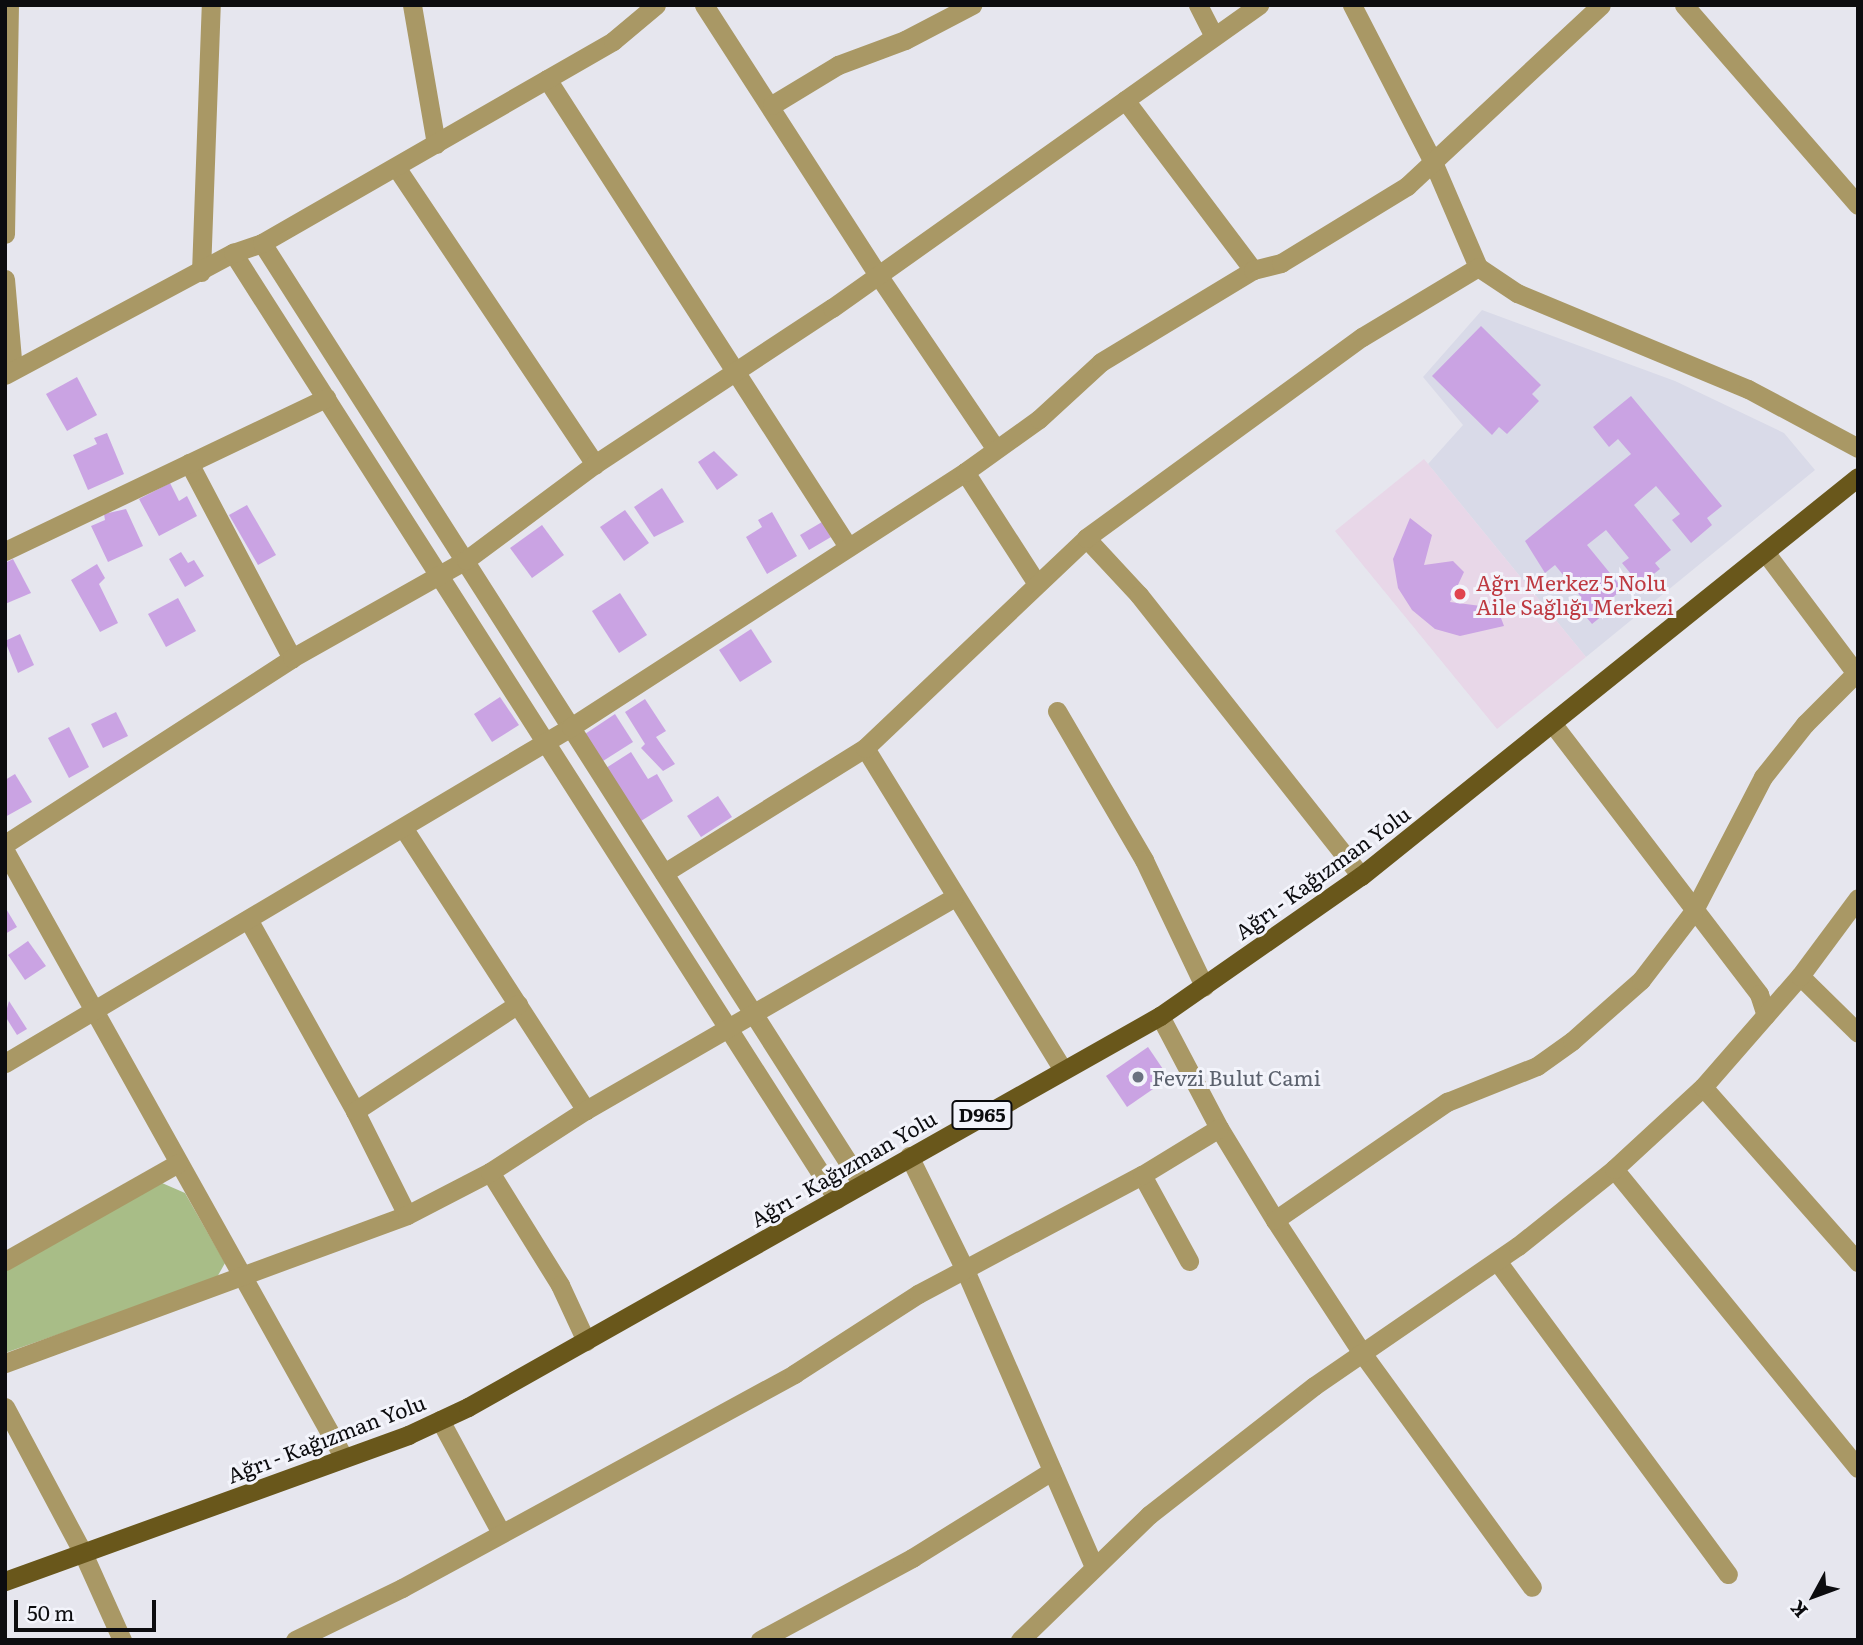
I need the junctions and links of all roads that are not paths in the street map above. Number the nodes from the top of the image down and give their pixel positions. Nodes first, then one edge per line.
1 (9, 5) edge
2 (211, 5) edge
3 (412, 5) edge
4 (656, 5) edge
5 (705, 5) edge
6 (972, 5) edge
7 (1198, 5) edge
8 (1259, 5) edge
9 (1352, 5) edge
10 (1601, 5) edge
11 (1684, 5) edge
12 (1214, 36) junction
13 (547, 79) junction
14 (1125, 100) junction
15 (772, 105) junction
16 (436, 144) junction
17 (1433, 162) junction
18 (396, 167) junction
19 (1858, 205) edge
20 (5, 234) edge
21 (262, 243) junction
22 (233, 253) junction
23 (1478, 267) junction
24 (1253, 270) junction
25 (201, 271) junction
26 (877, 275) junction
27 (5, 279) edge
28 (733, 370) junction
29 (9, 373) edge
30 (326, 398) junction
31 (1858, 448) edge
32 (996, 449) junction
33 (189, 463) junction
34 (595, 464) junction
35 (965, 472) junction
36 (1858, 477) edge
37 (1086, 538) junction
38 (847, 545) junction
39 (5, 551) edge
40 (1765, 552) junction
41 (466, 560) junction
42 (440, 576) junction
43 (1036, 582) junction
44 (292, 658) junction
45 (1857, 675) edge
46 (1057, 711) dead end
47 (1552, 723) junction
48 (571, 727) junction
49 (546, 742) junction
50 (865, 748) junction
51 (404, 829) junction
52 (5, 844) edge
53 (5, 850) edge
54 (664, 873) junction
55 (1361, 876) junction
56 (953, 898) junction
57 (1858, 898) edge
58 (1693, 912) junction
59 (249, 921) junction
60 (1800, 976) junction
61 (1205, 986) junction
62 (517, 1004) junction
63 (92, 1010) junction
64 (755, 1014) junction
65 (1766, 1014) junction
66 (1160, 1016) junction
67 (729, 1028) junction
68 (1858, 1034) edge
69 (5, 1063) edge
70 (1063, 1070) junction
71 (1703, 1087) junction
72 (586, 1110) junction
73 (355, 1111) junction
74 (1219, 1128) junction
75 (909, 1156) junction
76 (178, 1163) junction
77 (1614, 1169) junction
78 (490, 1172) junction
79 (1142, 1175) junction
80 (862, 1184) junction
81 (837, 1199) junction
82 (407, 1214) junction
83 (1275, 1220) junction
84 (5, 1261) edge
85 (1189, 1261) dead end
86 (1497, 1261) junction
87 (1858, 1262) edge
88 (965, 1270) junction
89 (242, 1278) junction
90 (586, 1340) junction
91 (1362, 1353) junction
92 (5, 1363) edge
93 (5, 1407) edge
94 (440, 1420) junction
95 (344, 1458) junction
96 (1858, 1468) edge
97 (1052, 1471) junction
98 (500, 1531) junction
99 (82, 1551) junction
100 (1094, 1567) junction
101 (1728, 1574) dead end
102 (5, 1581) edge
103 (1532, 1587) dead end
104 (122, 1640) edge
105 (295, 1640) edge
106 (760, 1640) edge
107 (1020, 1640) edge

1 - 20 street
2 - 25 street
3 - 16 street
4 - 13 street
5 - 15 street
6 - 15 street
7 - 12 street
8 - 12 street
9 - 17 street
10 - 17 street
11 - 19 street
12 - 14 street
13 - 16 street
13 - 28 street
14 - 24 street
14 - 26 street
15 - 26 street
16 - 18 street
17 - 23 street
17 - 24 street
18 - 21 street
18 - 34 street
21 - 22 street
21 - 41 street
22 - 25 street
22 - 30 street
23 - 31 street
23 - 37 street
24 - 32 street
25 - 29 street
26 - 28 street
26 - 32 street
27 - 29 street
28 - 34 street
28 - 38 street
30 - 33 street
30 - 42 street
32 - 35 street
33 - 39 street
33 - 44 street
34 - 41 street
35 - 38 street
35 - 43 street
36 - 40 main road, Ağrı - Kağızman Yolu / D965
37 - 43 street
37 - 55 street
38 - 48 street
40 - 45 street
40 - 47 main road, Ağrı - Kağızman Yolu / D965
41 - 42 street
41 - 48 street
42 - 44 street
42 - 49 street
43 - 50 street
44 - 52 street
45 - 58 street
46 - 61 street
47 - 55 main road, Ağrı - Kağızman Yolu / D965
47 - 58 street
48 - 49 street
48 - 54 street
49 - 51 street
49 - 67 street
50 - 54 street
50 - 56 street
51 - 59 street
51 - 62 street
53 - 63 street
54 - 64 street
55 - 61 main road, Ağrı - Kağızman Yolu / D965
56 - 64 street
56 - 70 street
57 - 60 street
58 - 65 street
58 - 83 street
59 - 63 street
59 - 73 street
60 - 65 street
60 - 68 street
61 - 66 main road, Ağrı - Kağızman Yolu / D965
62 - 72 street
62 - 73 street
63 - 69 street
63 - 76 street
64 - 67 street
64 - 80 street
65 - 71 street
66 - 70 main road, Ağrı - Kağızman Yolu / D965
66 - 74 street
67 - 72 street
67 - 81 street
70 - 75 main road, Ağrı - Kağızman Yolu / D965
71 - 77 street
71 - 87 street
72 - 78 street
73 - 82 street
74 - 79 street
74 - 83 street
75 - 80 main road, Ağrı - Kağızman Yolu / D965
75 - 88 street
76 - 84 street
76 - 89 street
77 - 86 street
77 - 96 street
78 - 82 street
78 - 90 street
79 - 85 street
79 - 88 street
80 - 81 main road, Ağrı - Kağızman Yolu / D965
81 - 90 main road, Ağrı - Kağızman Yolu / D965
82 - 89 street
83 - 91 street
86 - 91 street
86 - 101 street
88 - 97 street
88 - 98 street
89 - 92 street
89 - 95 street
90 - 94 main road, Ağrı - Kağızman Yolu / D965
91 - 100 street
91 - 103 street
93 - 99 street
94 - 95 main road, Ağrı - Kağızman Yolu / D965
94 - 98 street
95 - 99 main road, Ağrı - Kağızman Yolu / D965
97 - 100 street
97 - 106 street
98 - 105 street
99 - 102 main road, Ağrı - Kağızman Yolu / D965
99 - 104 street
100 - 107 street

